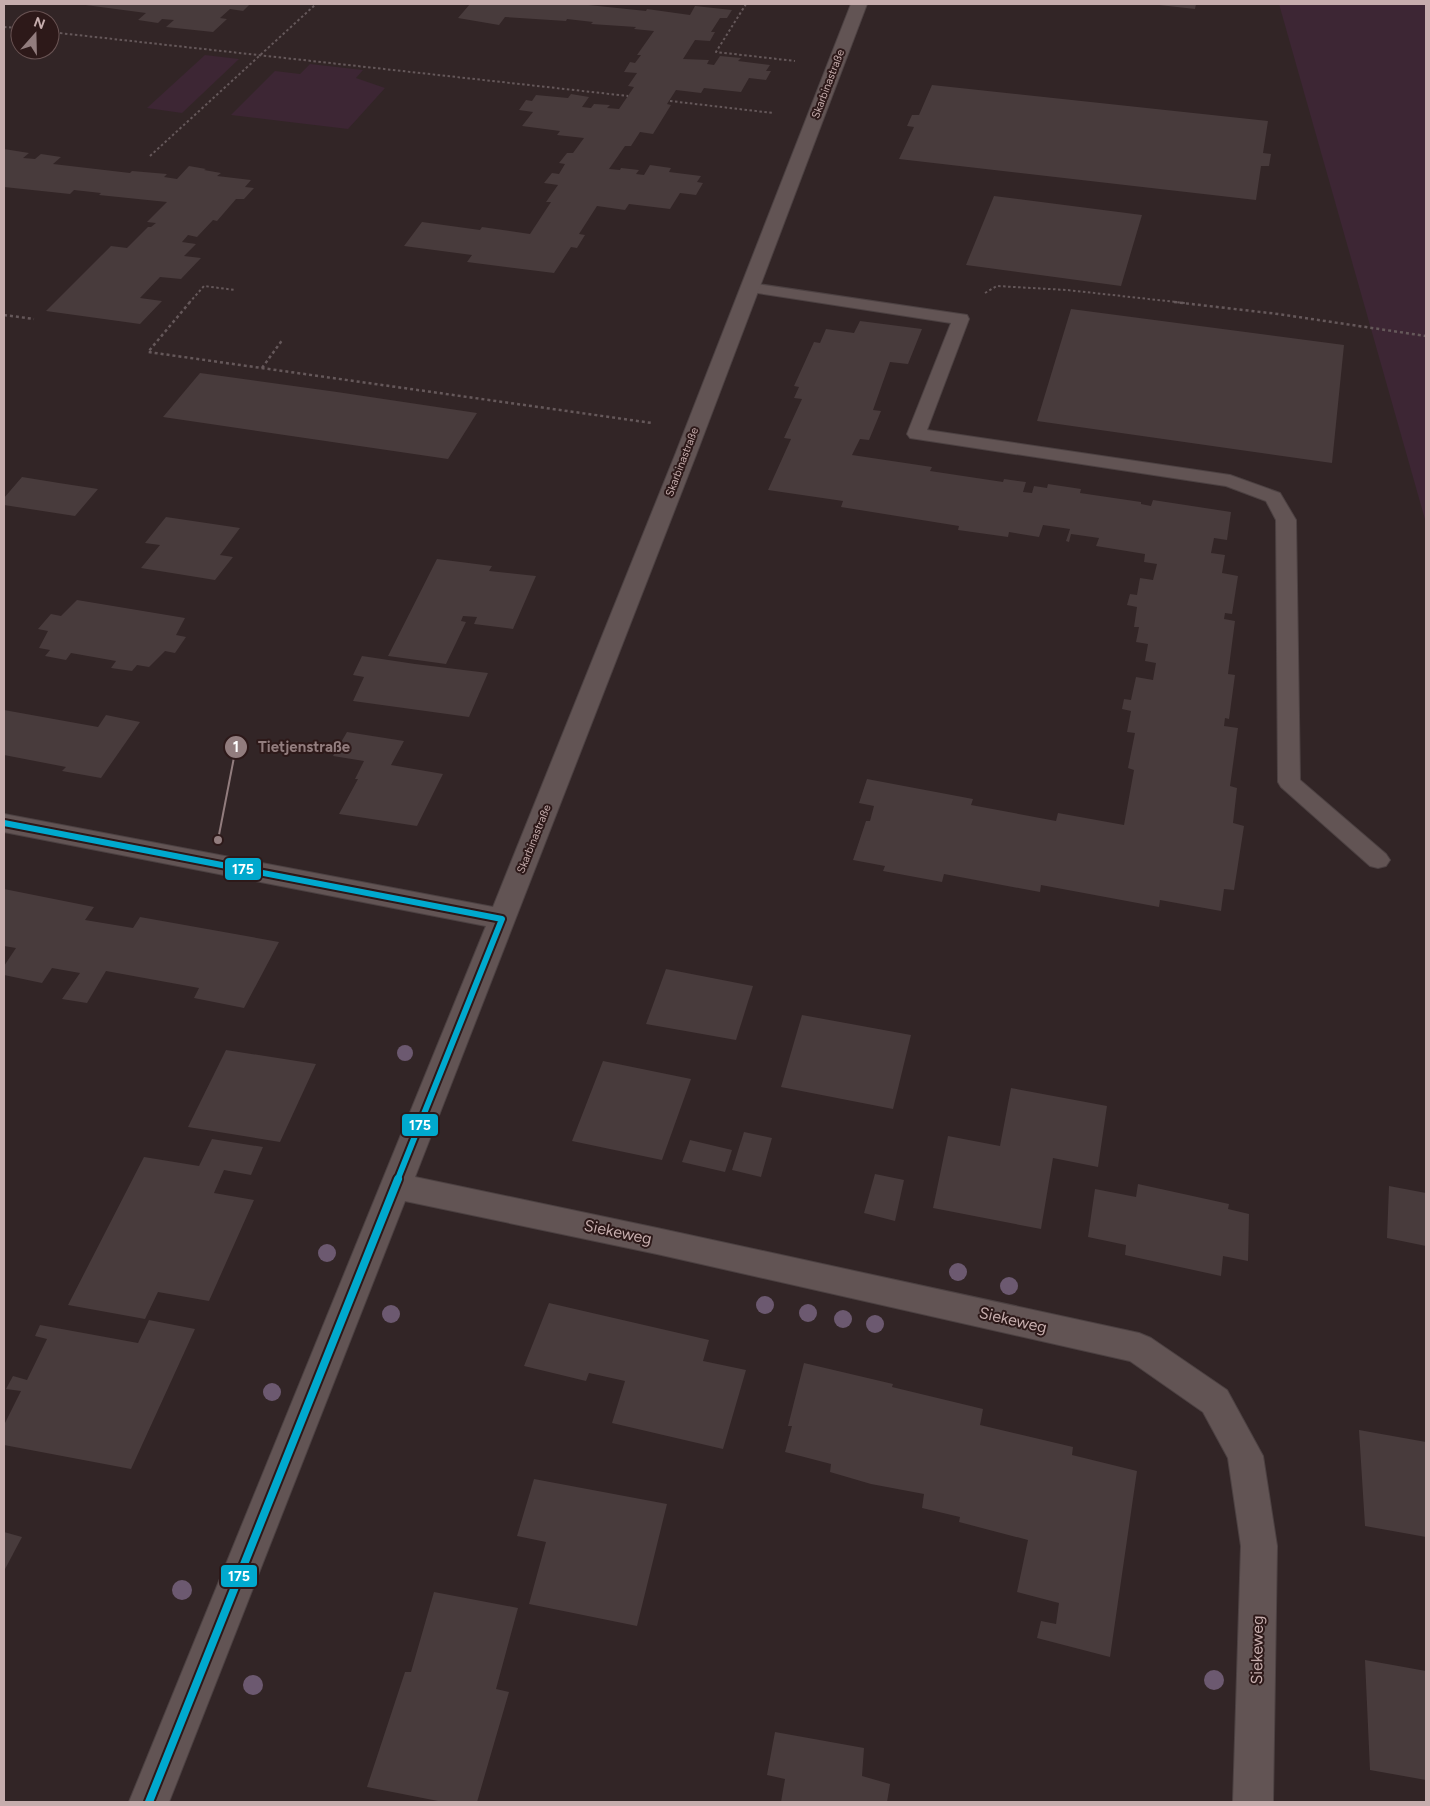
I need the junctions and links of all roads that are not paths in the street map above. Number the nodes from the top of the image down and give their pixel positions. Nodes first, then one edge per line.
1 (859, 4) edge
2 (751, 288) junction
3 (4, 823) edge
4 (1378, 860) dead end
5 (502, 919) junction
6 (395, 1186) junction
7 (149, 1802) edge
8 (1253, 1802) edge

1 - 2 street, Skarbinastraße
2 - 4 lane
2 - 5 street, Skarbinastraße
3 - 5 street
5 - 6 street, Skarbinastraße
6 - 7 street, Skarbinastraße
6 - 8 street, Siekeweg

